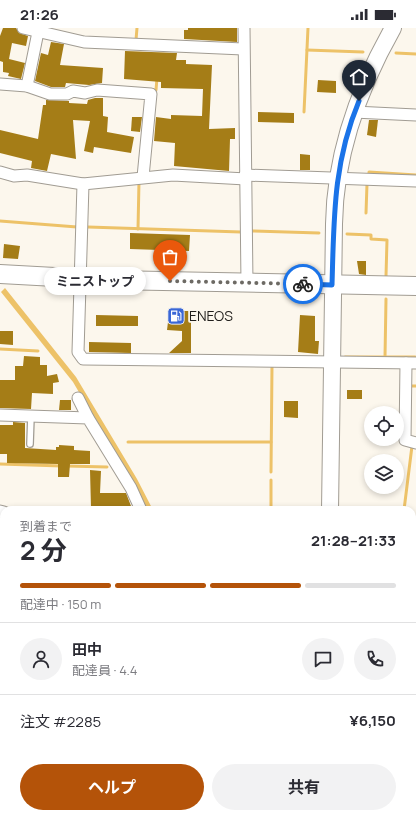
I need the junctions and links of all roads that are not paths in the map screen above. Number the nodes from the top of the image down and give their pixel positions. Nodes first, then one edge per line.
1 (23, 28) edge
2 (244, 28) edge
3 (393, 28) edge
4 (38, 32) junction
5 (243, 49) junction
6 (0, 84) edge
7 (27, 86) junction
8 (354, 112) junction
9 (416, 115) edge
10 (0, 172) edge
11 (143, 177) junction
12 (246, 177) junction
13 (337, 177) junction
14 (416, 181) edge
15 (82, 184) junction
16 (0, 274) edge
17 (80, 279) junction
18 (247, 283) junction
19 (332, 285) junction
20 (416, 286) edge
21 (332, 362) junction
22 (411, 363) edge
23 (78, 398) dead end
24 (0, 415) edge
25 (31, 416) junction
26 (88, 418) junction
27 (416, 443) edge
28 (30, 444) dead end
29 (138, 506) edge
30 (330, 506) edge

1 - 4 street
2 - 5 street
3 - 8 street
4 - 5 street
4 - 7 street
5 - 12 street
6 - 7 street
7 - 11 street
8 - 9 street
8 - 13 street
10 - 15 street
11 - 12 street
11 - 15 street
12 - 13 street
12 - 18 street
13 - 14 street
13 - 19 street
15 - 17 street
16 - 17 main road
17 - 18 main road
17 - 21 street
18 - 19 main road
19 - 20 main road
19 - 21 street
21 - 22 street
21 - 30 street
22 - 27 street
23 - 26 street
24 - 25 street
25 - 26 street
25 - 28 lane
26 - 29 street

